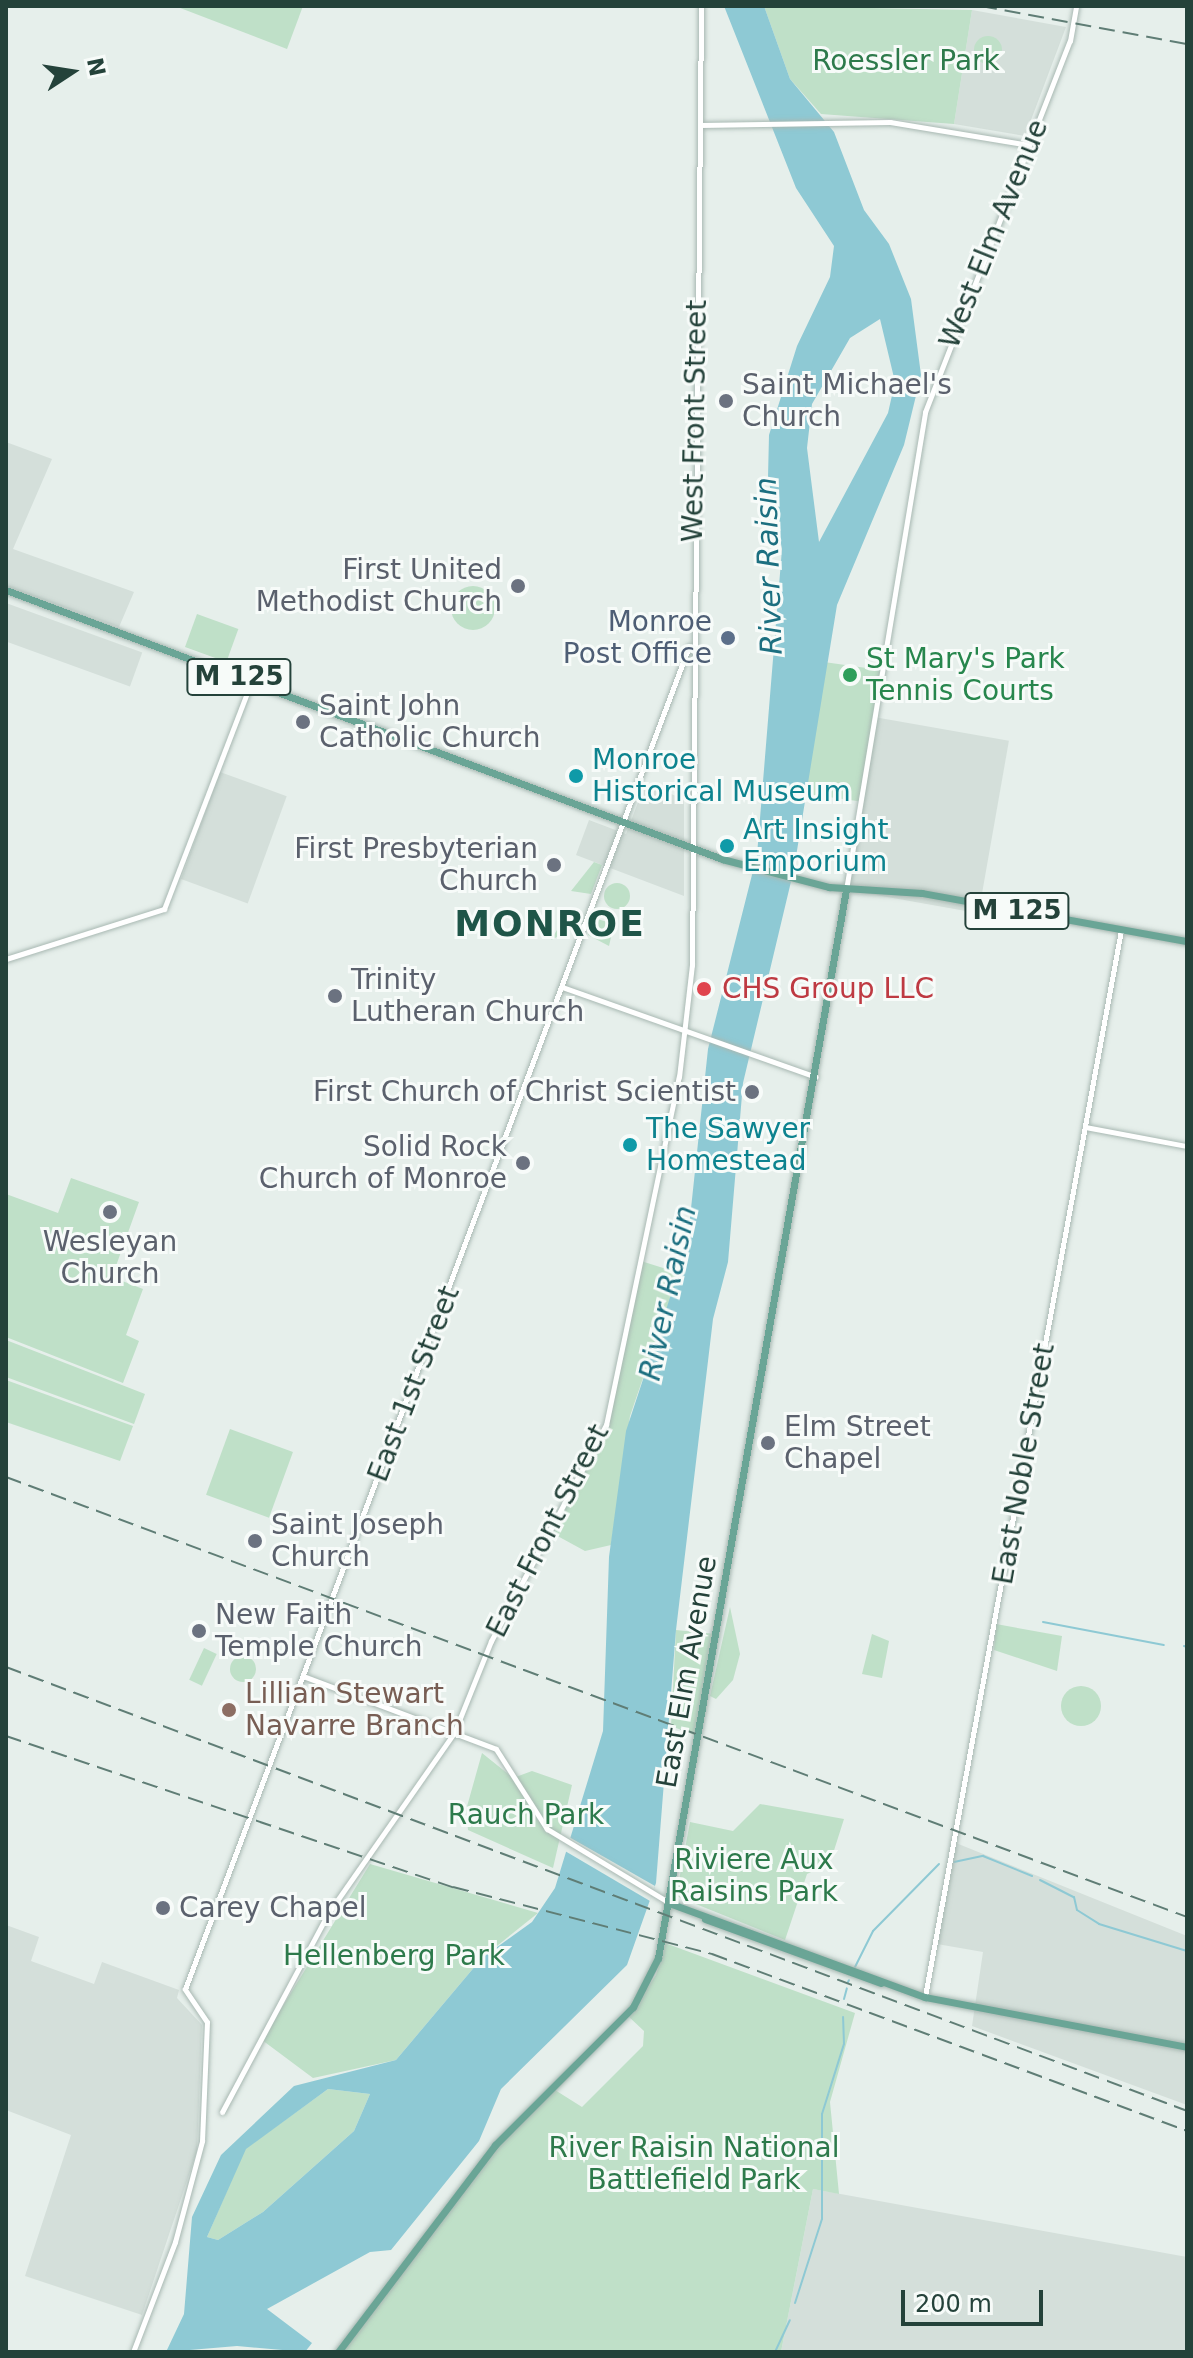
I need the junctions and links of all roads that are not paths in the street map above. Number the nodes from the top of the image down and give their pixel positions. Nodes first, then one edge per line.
1 (701, 6) edge
2 (1076, 6) edge
3 (700, 125) junction
4 (1030, 145) junction
5 (6, 590) edge
6 (691, 642) junction
7 (251, 682) junction
8 (623, 824) junction
9 (689, 837) joint
10 (690, 848) junction
11 (846, 890) junction
12 (1121, 930) junction
13 (1187, 941) edge
14 (6, 959) edge
15 (562, 987) junction
16 (685, 1031) junction
17 (816, 1077) junction
18 (1085, 1127) junction
19 (1187, 1146) edge
20 (303, 1676) junction
21 (454, 1733) junction
22 (669, 1903) junction
23 (925, 1997) junction
24 (1187, 2047) edge
25 (222, 2112) dead end
26 (133, 2352) edge
27 (338, 2352) edge

1 - 3 street, West Front Street
2 - 4 street, West Elm Avenue
3 - 4 street
3 - 6 street, West Front Street
4 - 11 street, West Elm Avenue
5 - 7 main road, M 125
6 - 8 street, East 1st Street
6 - 9 street, West Front Street
7 - 8 main road, M 125
7 - 14 street
8 - 10 main road, M 125
8 - 15 street, East 1st Street
9 - 10 street, East Front Street
10 - 11 main road, M 125
10 - 16 street, East Front Street
11 - 12 main road, M 125
11 - 17 main road, East Elm Avenue
12 - 13 main road, M 125
12 - 18 street, East Noble Street
15 - 16 street
15 - 20 street, East 1st Street
16 - 17 street
16 - 21 street, East Front Street
17 - 22 main road, East Elm Avenue
18 - 19 street
18 - 23 street, East Noble Street
20 - 21 street
20 - 26 street, East 1st Street
21 - 22 street
21 - 25 street, East Front Street
22 - 23 main road
22 - 27 main road, East Elm Avenue
23 - 24 main road

